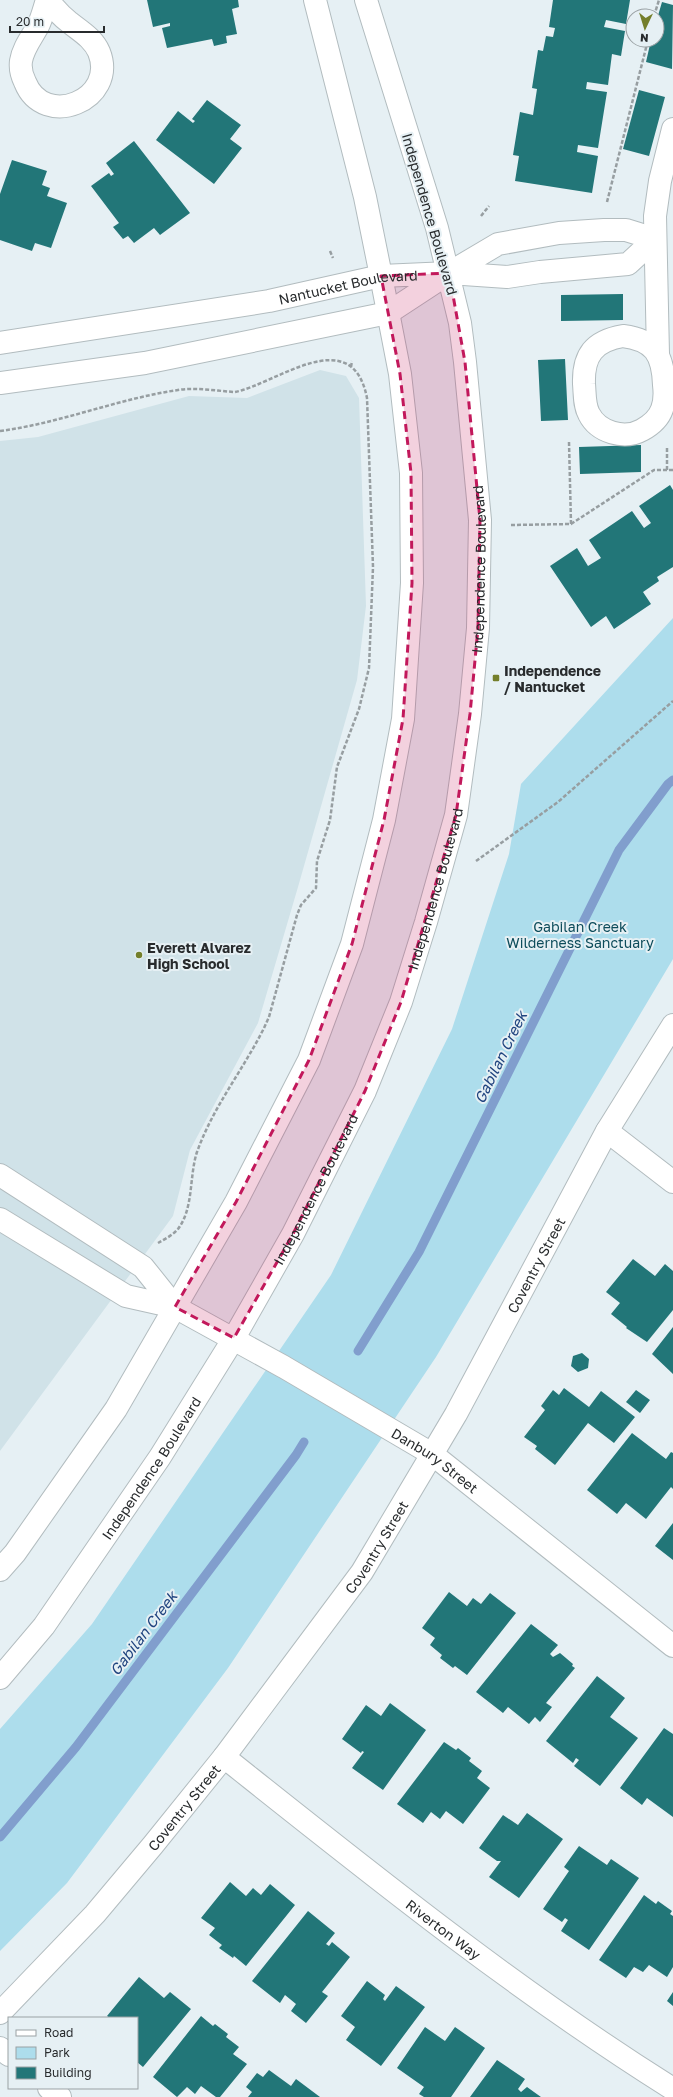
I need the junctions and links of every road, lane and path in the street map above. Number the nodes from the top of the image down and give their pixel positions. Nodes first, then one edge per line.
1 (48, 0) edge
2 (315, 0) edge
3 (366, 0) edge
4 (646, 48) edge
5 (673, 130) edge
6 (607, 204) dead end
7 (489, 206) dead end
8 (481, 216) dead end
9 (664, 239) edge
10 (330, 251) dead end
11 (333, 258) dead end
12 (449, 273) junction
13 (381, 276) junction
14 (388, 313) junction
15 (0, 343) edge
16 (658, 354) junction
17 (352, 361) dead end
18 (351, 367) junction
19 (0, 383) edge
20 (0, 431) edge
21 (568, 442) dead end
22 (669, 444) dead end
23 (667, 470) junction
24 (673, 470) edge
25 (571, 524) junction
26 (511, 525) dead end
27 (673, 701) edge
28 (476, 861) dead end
29 (673, 1026) edge
30 (607, 1131) junction
31 (0, 1175) edge
32 (673, 1182) edge
33 (0, 1219) edge
34 (158, 1243) dead end
35 (175, 1307) junction
36 (234, 1338) junction
37 (432, 1454) junction
38 (0, 1570) edge
39 (673, 1646) edge
40 (0, 1678) edge
41 (224, 1757) junction
42 (0, 2013) edge
43 (0, 2048) edge
44 (8, 2054) edge
45 (50, 2089) edge
46 (673, 2089) edge
47 (60, 2097) edge

1 - 1 street
2 - 13 street
3 - 12 street, Independence Boulevard
4 - 6 path
5 - 9 street
7 - 8 path
9 - 12 street
9 - 12 street
9 - 16 street
10 - 11 path
12 - 13 street, Nantucket Boulevard
12 - 14 street, Nantucket Boulevard
12 - 36 street, Independence Boulevard
13 - 14 street
13 - 15 street, Nantucket Boulevard
14 - 19 street, Nantucket Boulevard
14 - 35 street
16 - 16 street
17 - 18 path
18 - 20 path
18 - 34 path
21 - 25 path
22 - 23 path
23 - 24 path
23 - 25 path
25 - 26 path
27 - 28 path
29 - 30 street, Coventry Street
30 - 32 street
30 - 37 street, Coventry Street
31 - 35 street
33 - 35 street
35 - 36 street, Danbury Street
35 - 38 street
36 - 37 street, Danbury Street
36 - 40 street, Independence Boulevard
37 - 39 street, Danbury Street
37 - 41 street, Coventry Street
41 - 42 street, Coventry Street
41 - 46 street, Riverton Way
43 - 44 street
45 - 47 street

